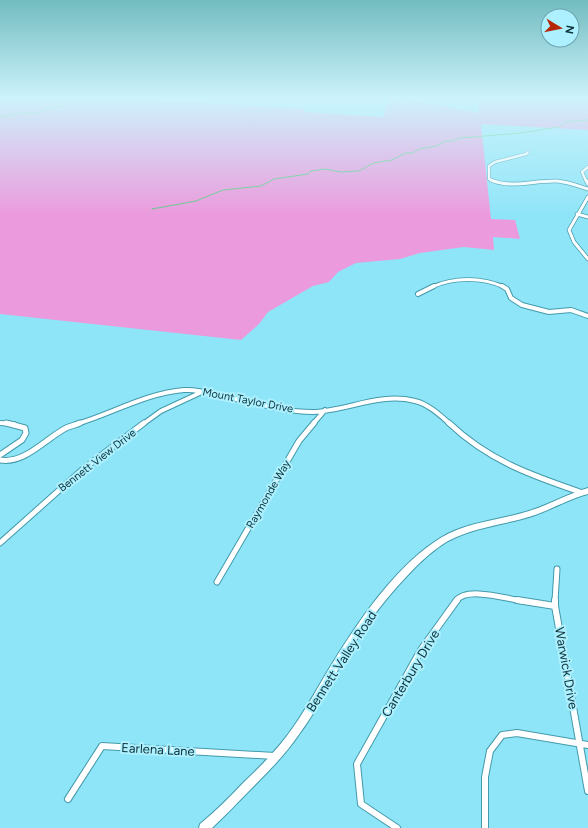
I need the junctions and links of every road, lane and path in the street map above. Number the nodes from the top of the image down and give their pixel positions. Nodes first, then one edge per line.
1 (528, 152) dead end
2 (588, 167) edge
3 (588, 184) edge
4 (588, 189) edge
5 (588, 197) edge
6 (577, 214) junction
7 (588, 217) edge
8 (588, 259) edge
9 (418, 294) dead end
10 (588, 316) edge
11 (204, 391) junction
12 (325, 410) junction
13 (0, 423) edge
14 (0, 454) edge
15 (0, 460) edge
16 (584, 492) edge
17 (0, 543) edge
18 (557, 569) dead end
19 (218, 582) dead end
20 (555, 606) junction
21 (580, 744) junction
22 (588, 745) edge
23 (276, 756) junction
24 (588, 791) edge
25 (68, 800) dead end
26 (204, 828) edge
27 (397, 828) edge
28 (485, 828) edge

1 - 4 street
2 - 3 street
5 - 6 street
6 - 7 street
6 - 8 street
9 - 10 street
11 - 12 street, Mount Taylor Drive
11 - 15 street, Mount Taylor Drive
11 - 17 street, Bennett View Drive
12 - 16 street, Mount Taylor Drive
12 - 19 street, Raymonde Way
13 - 14 street
16 - 23 street, Bennett Valley Road
18 - 20 street, Warwick Drive
20 - 21 street, Warwick Drive
20 - 27 street, Canterbury Drive
21 - 22 street
21 - 24 street, Warwick Drive
21 - 28 street
23 - 25 street, Earlena Lane
23 - 26 street, Bennett Valley Road

